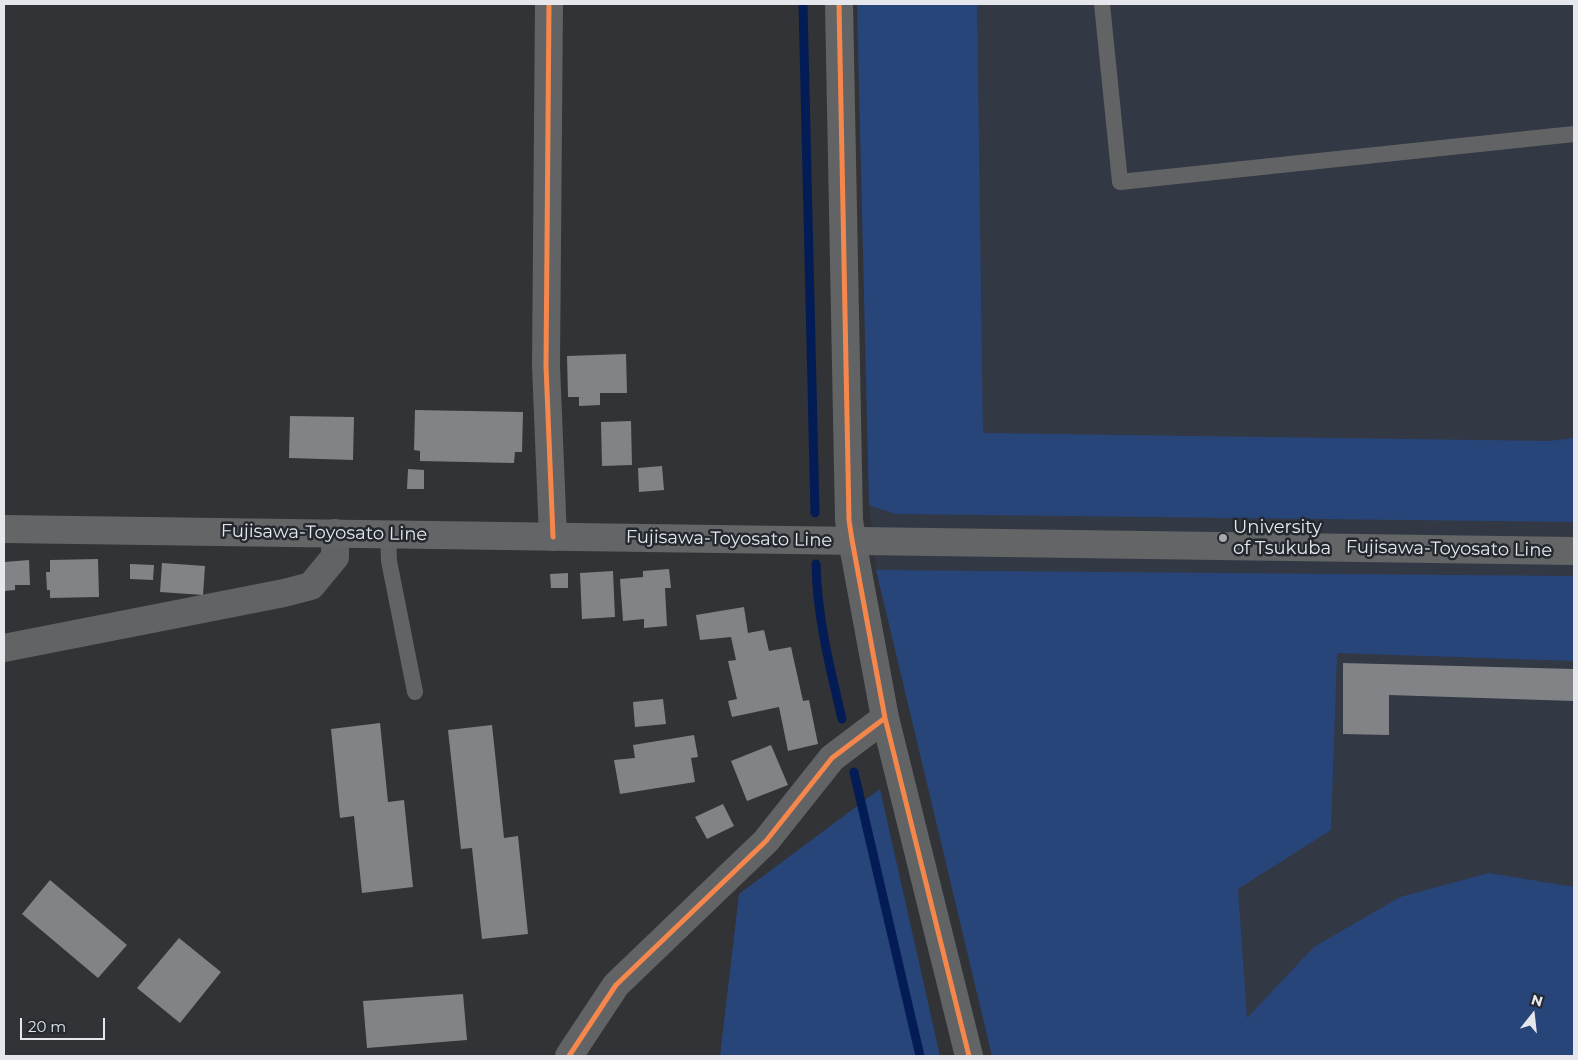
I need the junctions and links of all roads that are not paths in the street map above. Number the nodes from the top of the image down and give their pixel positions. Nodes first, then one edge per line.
1 (549, 4) edge
2 (839, 4) edge
3 (1102, 4) edge
4 (1574, 134) edge
5 (4, 529) edge
6 (335, 533) junction
7 (388, 534) junction
8 (553, 537) junction
9 (852, 540) junction
10 (1574, 550) edge
11 (4, 648) edge
12 (415, 692) dead end
13 (885, 718) junction
14 (569, 1056) edge
15 (968, 1056) edge

1 - 8 street
2 - 9 street
3 - 4 lane
5 - 6 main road, Fujisawa-Toyosato Line
6 - 7 main road, Fujisawa-Toyosato Line
6 - 11 street
7 - 8 main road, Fujisawa-Toyosato Line
7 - 12 lane
8 - 9 main road, Fujisawa-Toyosato Line
9 - 10 main road, Fujisawa-Toyosato Line
9 - 13 street
13 - 14 street
13 - 15 street

